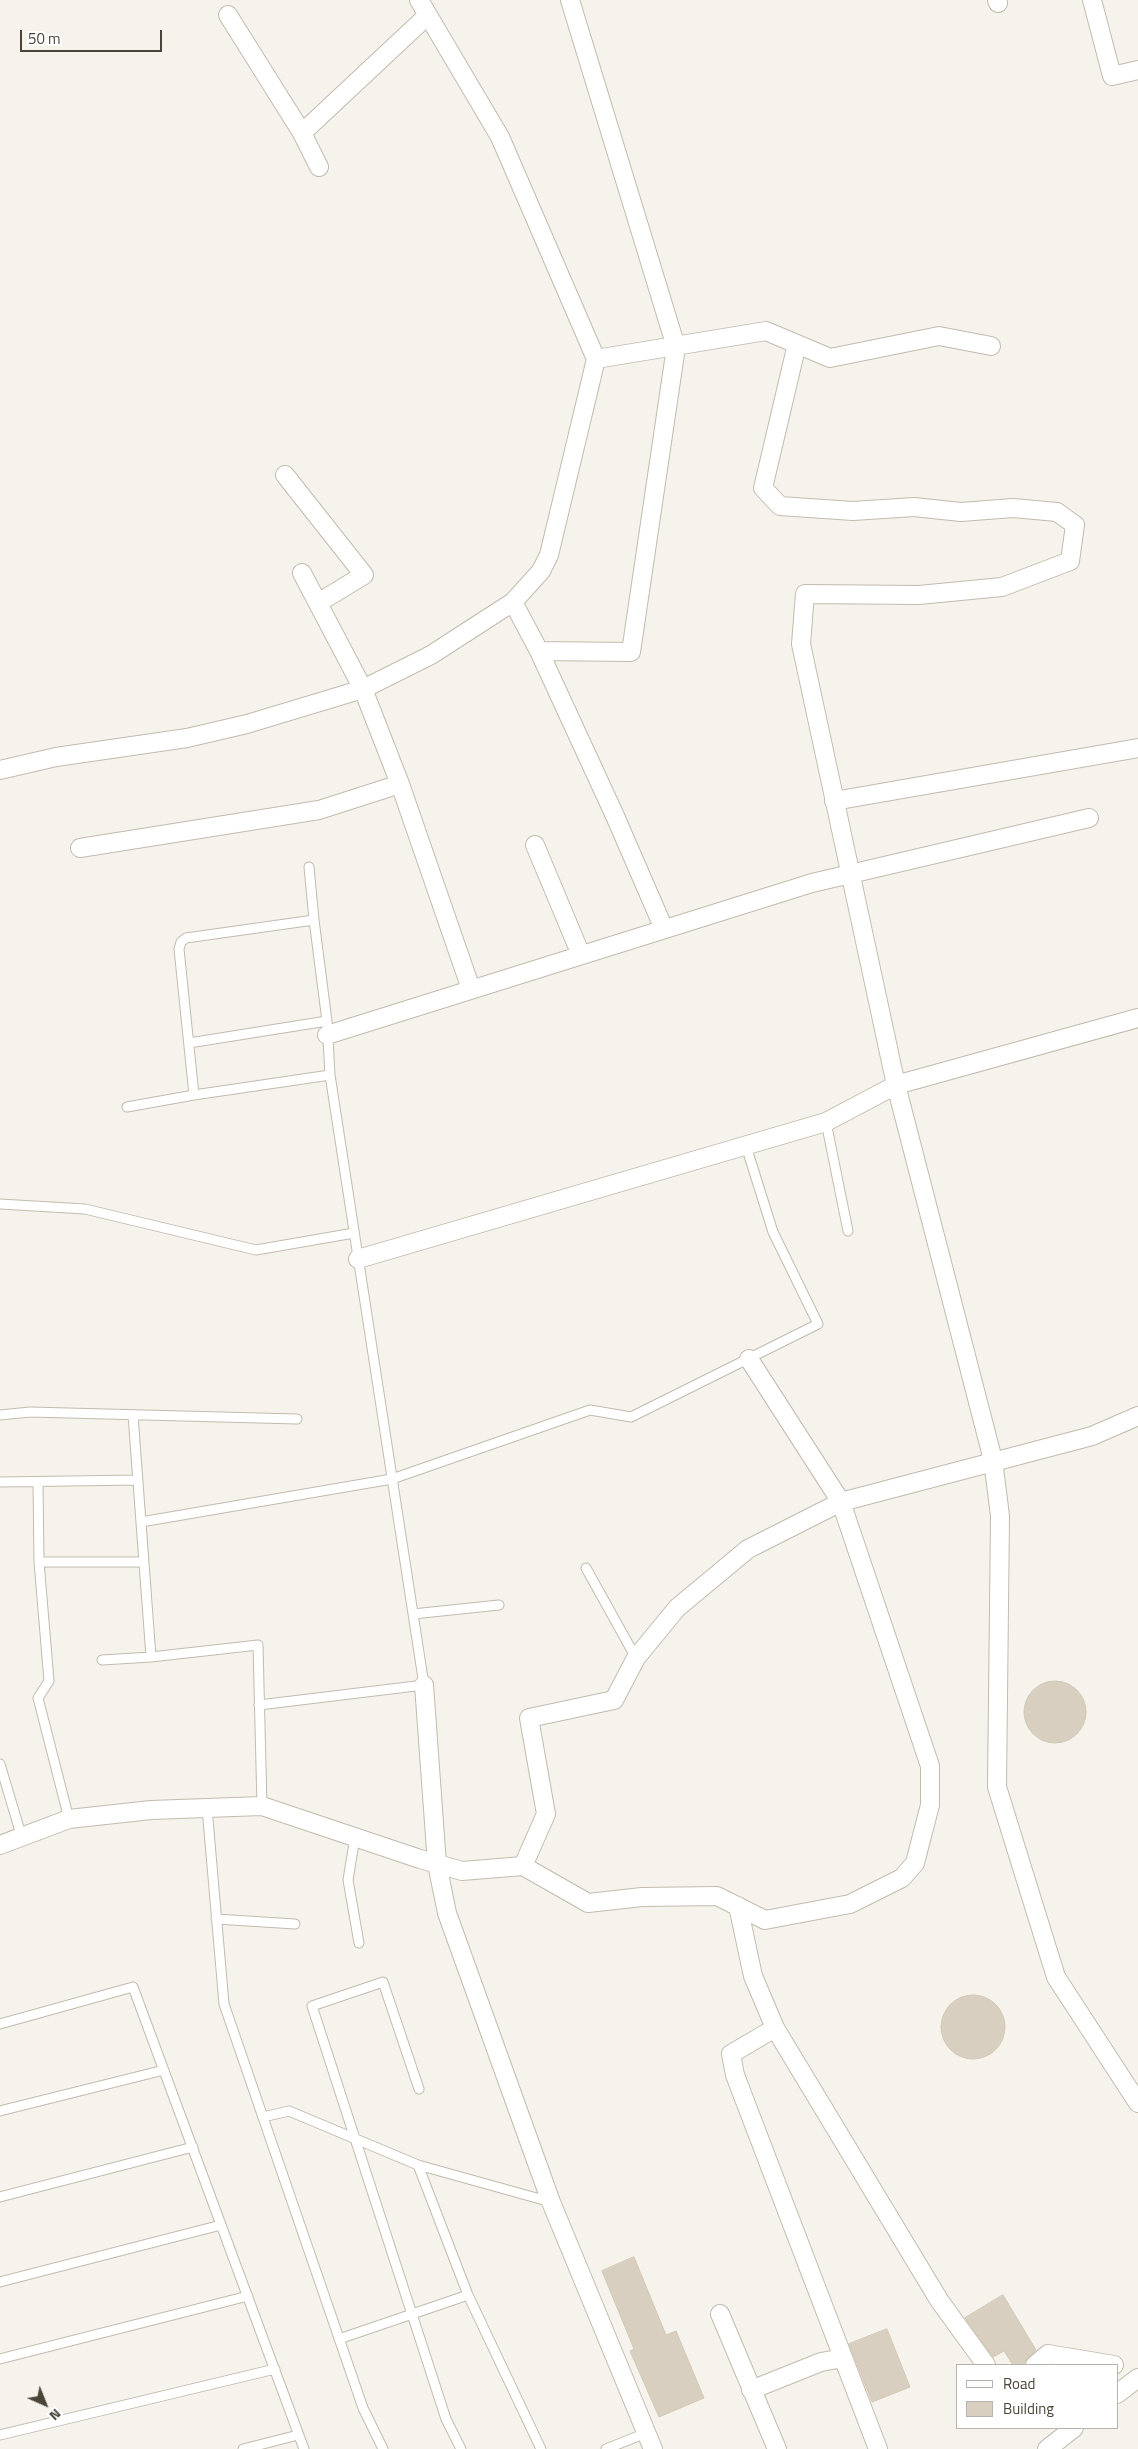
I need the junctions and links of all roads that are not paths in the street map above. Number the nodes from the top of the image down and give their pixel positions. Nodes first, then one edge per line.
1 (570, 0) edge
2 (1092, 0) edge
3 (424, 7) edge
4 (228, 15) dead end
5 (1138, 70) edge
6 (302, 133) junction
7 (319, 167) dead end
8 (797, 344) junction
9 (676, 346) junction
10 (991, 346) dead end
11 (596, 359) junction
12 (285, 475) dead end
13 (302, 573) dead end
14 (514, 602) junction
15 (318, 603) junction
16 (539, 651) junction
17 (364, 689) junction
18 (1138, 748) edge
19 (0, 770) edge
20 (400, 784) junction
21 (834, 801) junction
22 (1089, 818) dead end
23 (535, 845) dead end
24 (80, 848) dead end
25 (309, 867) dead end
26 (849, 874) junction
27 (314, 920) junction
28 (664, 929) junction
29 (581, 955) junction
30 (471, 989) junction
31 (1138, 1018) edge
32 (327, 1028) junction
33 (189, 1043) junction
34 (330, 1076) junction
35 (896, 1085) junction
36 (194, 1095) junction
37 (127, 1107) dead end
38 (826, 1122) junction
39 (746, 1146) junction
40 (0, 1204) edge
41 (848, 1231) dead end
42 (354, 1233) junction
43 (358, 1259) junction
44 (749, 1360) junction
45 (133, 1414) junction
46 (0, 1415) edge
47 (1138, 1416) edge
48 (297, 1419) dead end
49 (993, 1460) junction
50 (392, 1479) junction
51 (138, 1480) junction
52 (0, 1482) edge
53 (38, 1483) junction
54 (841, 1502) junction
55 (141, 1522) junction
56 (39, 1562) junction
57 (144, 1562) junction
58 (586, 1568) dead end
59 (499, 1605) dead end
60 (413, 1614) junction
61 (151, 1657) junction
62 (636, 1658) junction
63 (102, 1660) dead end
64 (424, 1685) junction
65 (259, 1705) junction
66 (0, 1764) edge
67 (262, 1806) junction
68 (207, 1808) junction
69 (69, 1819) junction
70 (355, 1837) junction
71 (22, 1838) junction
72 (0, 1845) edge
73 (437, 1864) junction
74 (523, 1866) junction
75 (738, 1906) junction
76 (216, 1919) junction
77 (295, 1924) dead end
78 (359, 1943) dead end
79 (0, 2024) edge
80 (775, 2028) junction
81 (164, 2070) junction
82 (419, 2089) dead end
83 (1138, 2103) edge
84 (0, 2111) edge
85 (263, 2117) junction
86 (355, 2138) junction
87 (193, 2147) junction
88 (418, 2165) junction
89 (0, 2197) edge
90 (551, 2202) junction
91 (221, 2225) junction
92 (0, 2282) edge
93 (468, 2295) junction
94 (248, 2296) junction
95 (412, 2314) junction
96 (720, 2314) dead end
97 (339, 2339) junction
98 (843, 2358) junction
99 (0, 2359) edge
100 (985, 2364) edge
101 (1036, 2364) edge
102 (1104, 2364) edge
103 (1118, 2366) edge
104 (275, 2369) junction
105 (1138, 2369) edge
106 (1138, 2378) edge
107 (751, 2390) junction
108 (1118, 2393) edge
109 (1073, 2429) edge
110 (0, 2434) edge
111 (298, 2435) junction
112 (650, 2441) edge
113 (243, 2449) edge
114 (304, 2449) edge
115 (383, 2449) edge
116 (461, 2449) edge
117 (541, 2449) edge
118 (606, 2449) edge
119 (777, 2449) edge
120 (878, 2449) edge
121 (1047, 2449) edge

1 - 9 street
2 - 5 street
3 - 6 street
3 - 11 street
4 - 6 street
6 - 7 street
8 - 9 street
8 - 10 street
8 - 21 street
9 - 11 street
9 - 16 street
11 - 14 street
12 - 15 street
13 - 15 street
14 - 16 street
14 - 17 street
15 - 17 street
16 - 28 street
17 - 19 street
17 - 20 street
18 - 21 street
20 - 24 street
20 - 30 street
21 - 26 street
22 - 26 street
23 - 29 street
25 - 27 lane
26 - 28 street
26 - 35 street
27 - 32 lane
27 - 33 lane
28 - 29 street
29 - 30 street
30 - 32 street
31 - 35 street
32 - 33 lane
32 - 34 lane
33 - 36 lane
34 - 36 lane
34 - 42 lane
35 - 38 street
35 - 49 street
36 - 37 lane
38 - 39 street
38 - 41 lane
39 - 43 street
39 - 44 lane
40 - 42 lane
42 - 43 lane
43 - 50 lane
44 - 50 lane
44 - 54 street
45 - 46 lane
45 - 48 lane
45 - 51 lane
47 - 49 street
49 - 54 street
49 - 83 street
50 - 55 lane
50 - 60 lane
51 - 53 lane
51 - 55 lane
52 - 53 lane
53 - 56 lane
54 - 62 street
54 - 75 street
55 - 57 lane
56 - 57 lane
56 - 69 lane
57 - 61 lane
58 - 62 lane
59 - 60 lane
60 - 64 lane
61 - 63 lane
61 - 65 lane
62 - 74 street
64 - 65 lane
64 - 73 street
65 - 67 lane
66 - 71 lane
67 - 68 street
67 - 70 street
68 - 69 street
68 - 76 lane
69 - 71 street
70 - 73 street
70 - 78 lane
71 - 72 street
73 - 74 street
73 - 90 street
74 - 75 street
75 - 80 street
76 - 77 lane
76 - 85 lane
79 - 81 lane
80 - 98 street
80 - 100 street
81 - 84 lane
81 - 87 lane
82 - 86 lane
85 - 86 lane
85 - 97 lane
86 - 88 lane
86 - 95 lane
87 - 89 lane
87 - 91 lane
88 - 90 lane
88 - 93 lane
90 - 112 street
91 - 92 lane
91 - 94 lane
93 - 95 lane
93 - 117 lane
94 - 99 lane
94 - 104 lane
95 - 97 lane
95 - 116 lane
96 - 107 street
97 - 115 lane
98 - 107 street
98 - 120 street
101 - 102 street
103 - 105 street
104 - 110 lane
104 - 111 lane
106 - 108 street
107 - 119 street
109 - 121 street
111 - 113 lane
111 - 114 lane
112 - 118 lane

